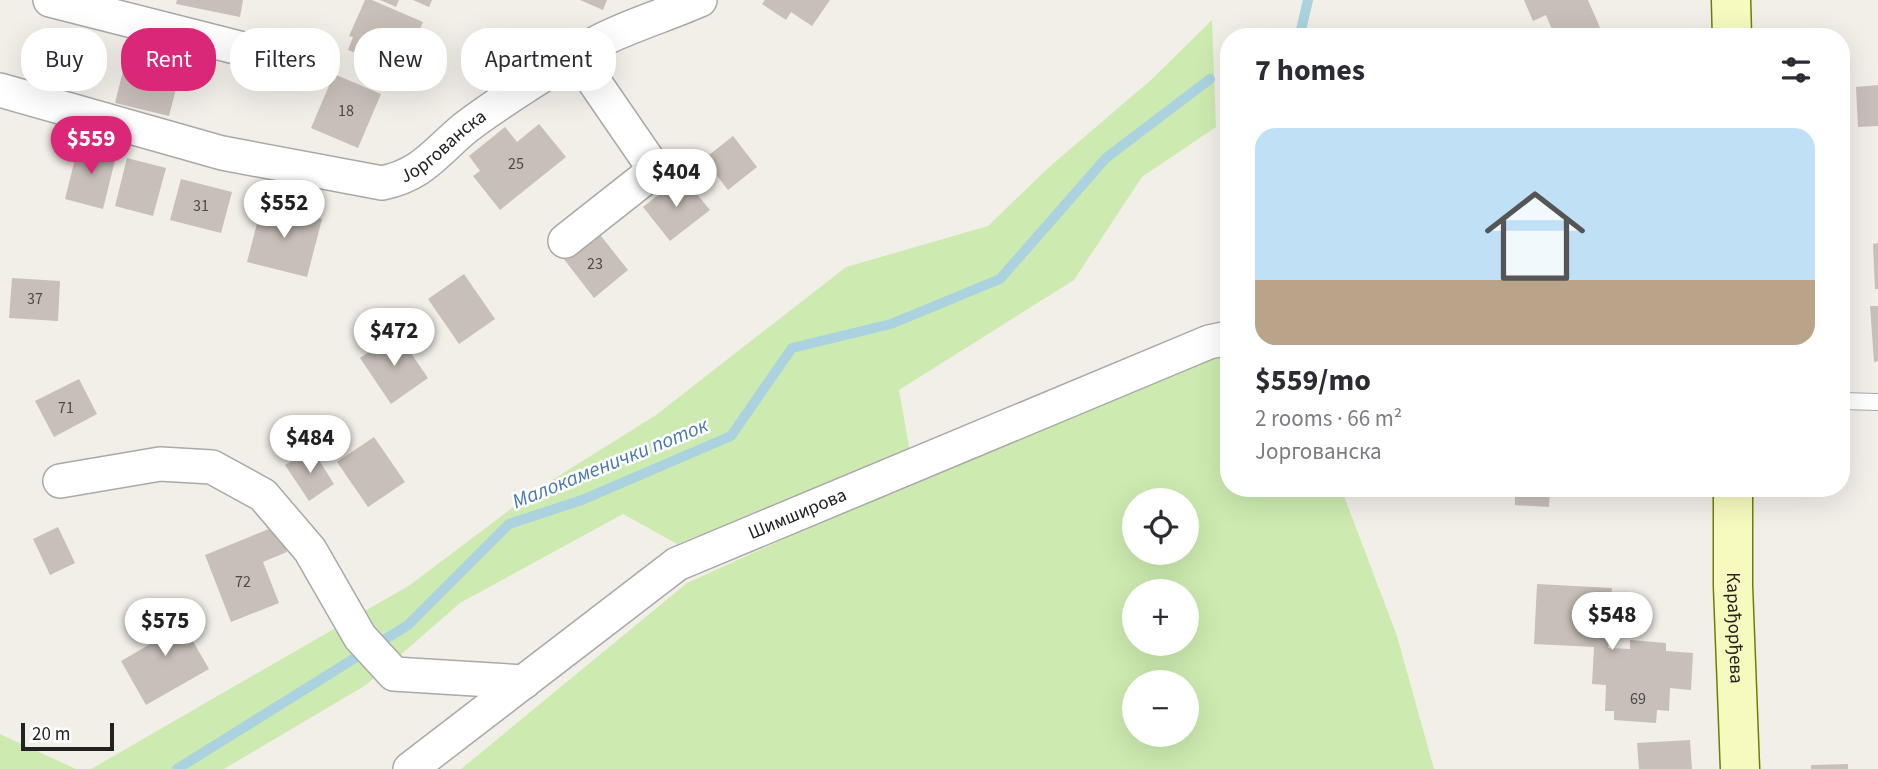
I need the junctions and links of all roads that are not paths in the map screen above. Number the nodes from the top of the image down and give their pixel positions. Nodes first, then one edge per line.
1 (50, 0) edge
2 (700, 0) edge
3 (1731, 0) edge
4 (1732, 28) edge
5 (616, 35) edge
6 (230, 46) edge
7 (0, 90) edge
8 (522, 91) edge
9 (601, 91) edge
10 (565, 241) dead end
11 (1220, 340) edge
12 (1850, 401) edge
13 (1878, 402) edge
14 (60, 481) dead end
15 (1733, 497) edge
16 (524, 682) junction
17 (410, 769) edge
18 (1740, 769) edge

1 - 6 street
2 - 5 street, Јоргованска
3 - 4 main road
7 - 8 street, Јоргованска
9 - 10 street
11 - 16 street, Шимширова
12 - 13 lane
14 - 16 street
15 - 18 main road, Карађорђева
16 - 17 street, Шимширова

